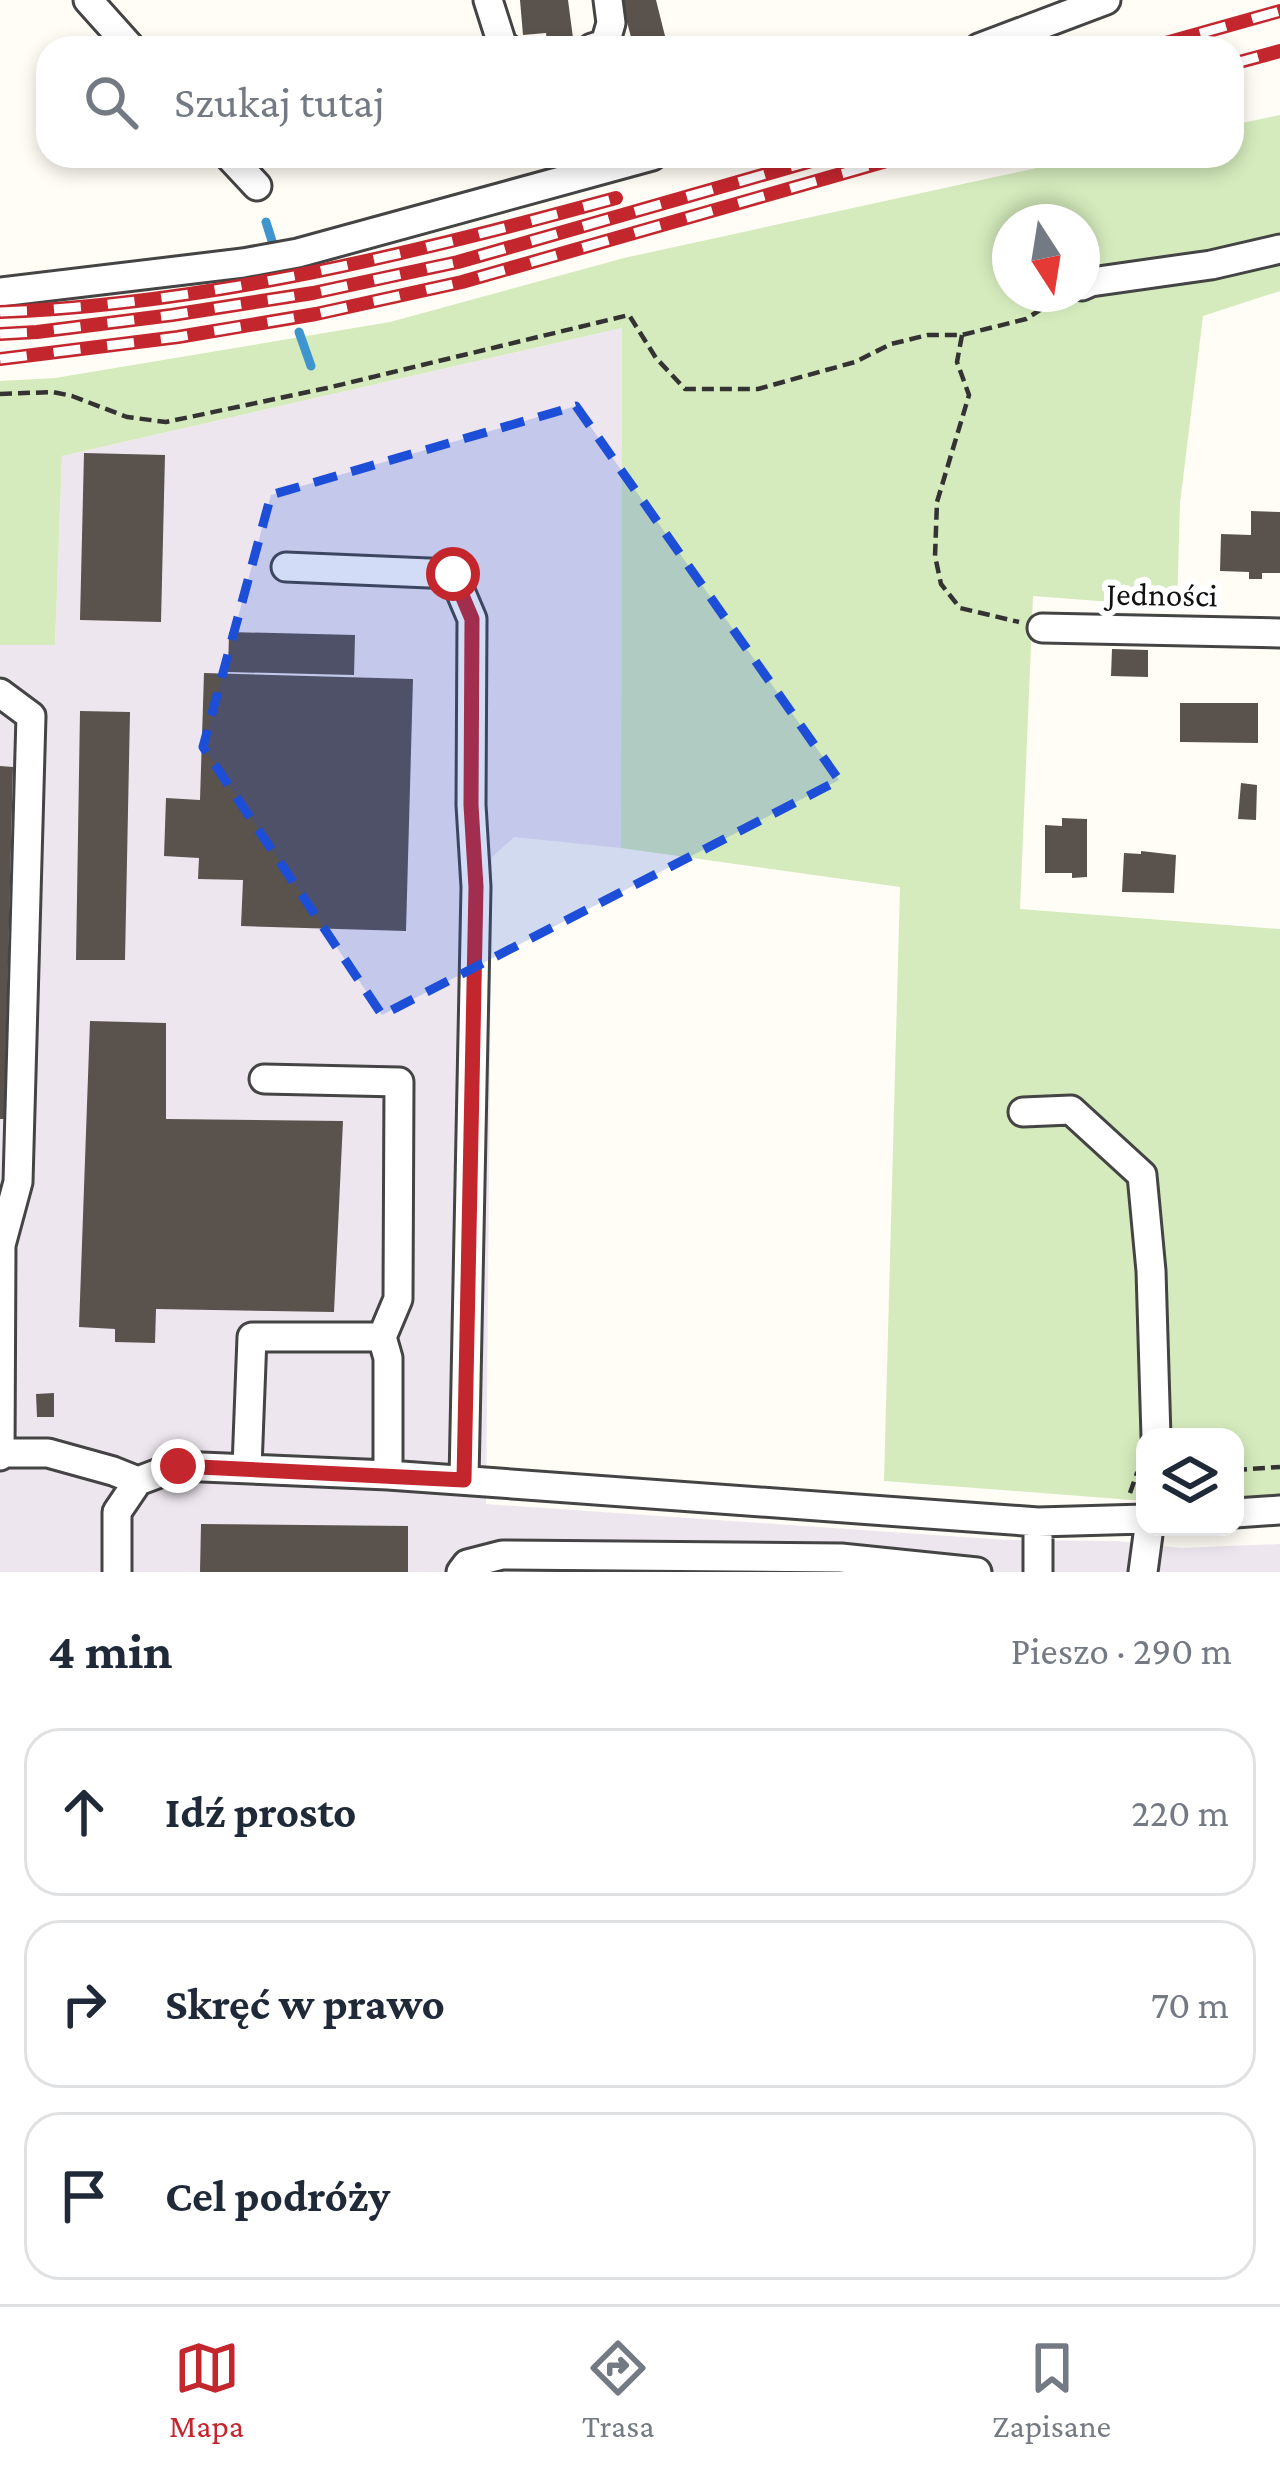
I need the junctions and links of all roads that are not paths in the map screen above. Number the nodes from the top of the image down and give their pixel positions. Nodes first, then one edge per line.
1 (88, 0) edge
2 (488, 0) edge
3 (608, 0) edge
4 (1106, 0) edge
5 (120, 36) edge
6 (499, 36) edge
7 (607, 36) edge
8 (1011, 36) edge
9 (241, 168) edge
10 (608, 168) edge
11 (257, 186) dead end
12 (1280, 249) edge
13 (1100, 281) edge
14 (0, 292) edge
15 (286, 567) dead end
16 (1042, 628) road end
17 (1280, 633) edge
18 (0, 694) edge
19 (264, 1079) dead end
20 (1023, 1112) dead end
21 (382, 1337) junction
22 (1156, 1428) edge
23 (1, 1454) edge
24 (247, 1467) junction
25 (388, 1474) junction
26 (464, 1480) junction
27 (138, 1481) junction
28 (1280, 1510) edge
29 (1244, 1512) edge
30 (1136, 1519) edge
31 (1038, 1522) junction
32 (1148, 1536) edge
33 (117, 1572) edge
34 (461, 1572) edge
35 (977, 1572) edge
36 (1038, 1572) edge
37 (1142, 1572) edge

1 - 5 street
2 - 6 street
3 - 7 street
4 - 8 street
9 - 11 street
10 - 14 street
12 - 13 street
15 - 26 street
16 - 17 street, Jedności
18 - 23 street
19 - 21 street
20 - 22 street
21 - 24 street
21 - 25 street
23 - 27 street
24 - 25 street
24 - 27 street
25 - 26 street
26 - 31 street
27 - 33 street
28 - 29 street
30 - 31 street
31 - 36 street
32 - 37 street
34 - 35 street

